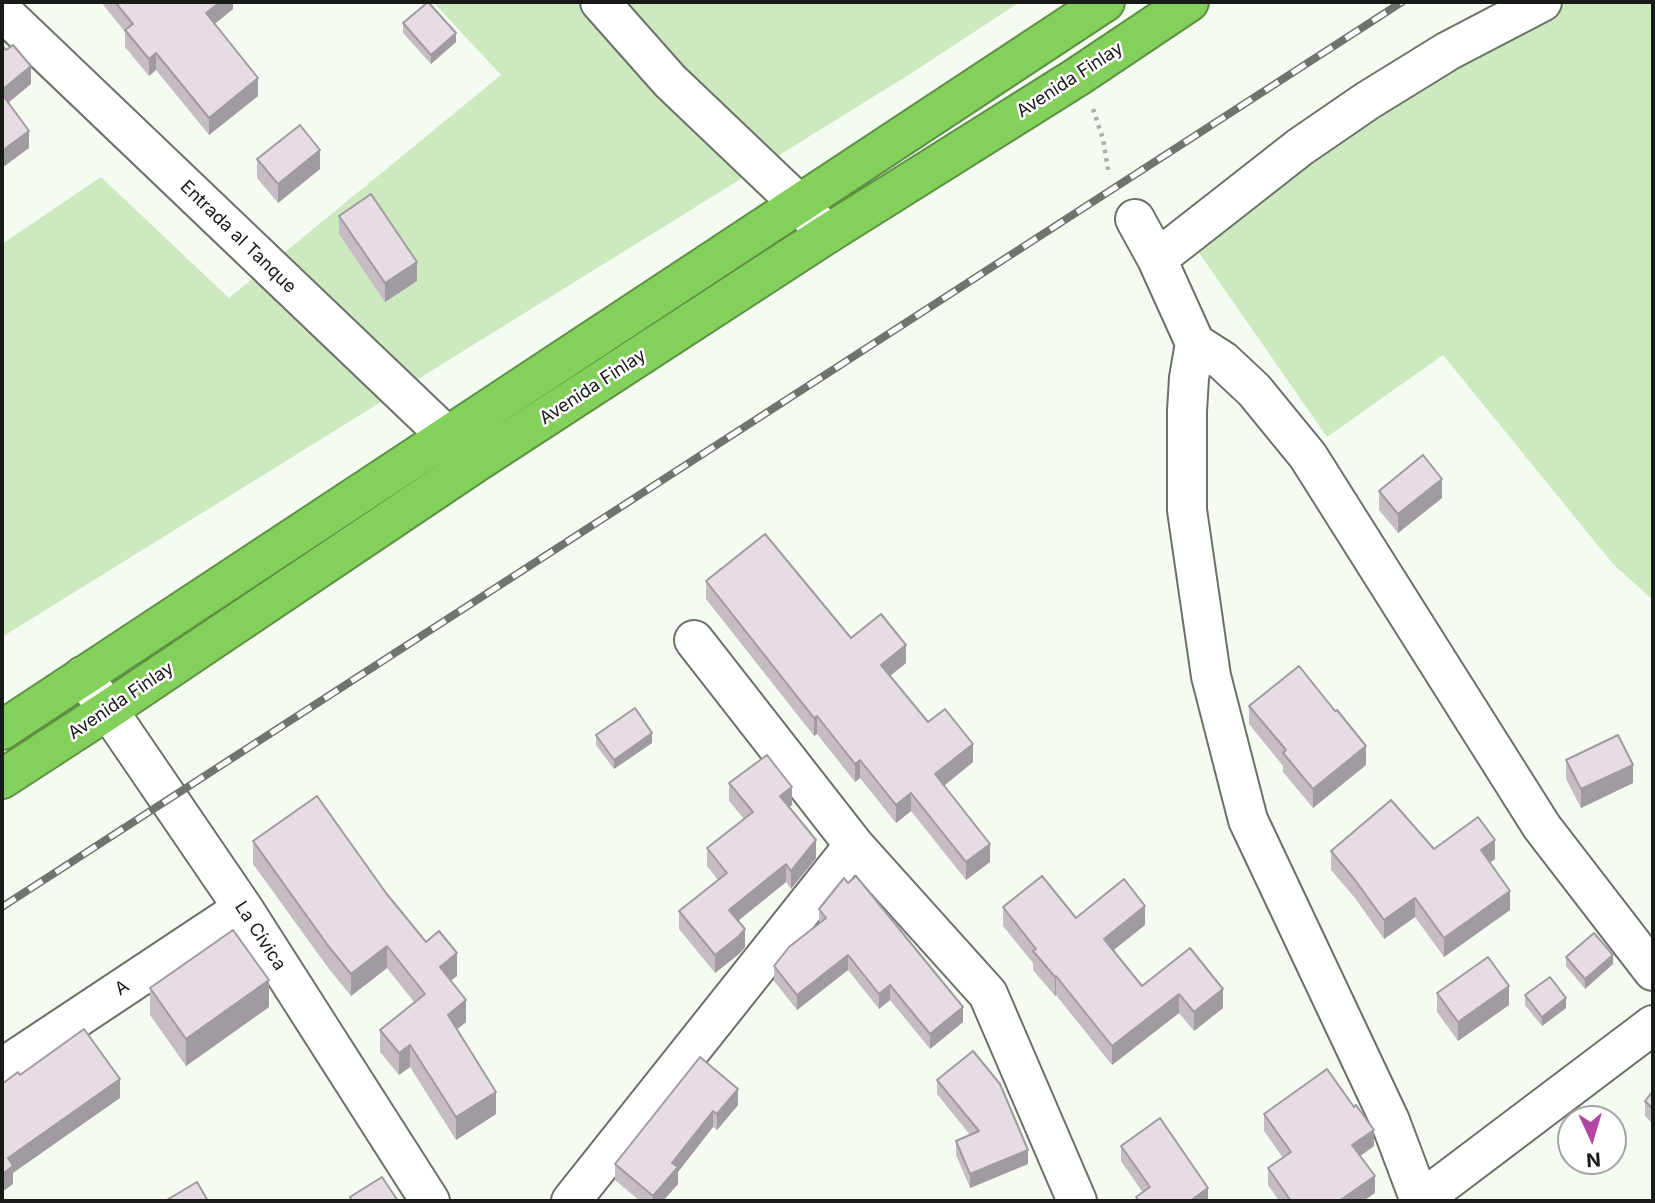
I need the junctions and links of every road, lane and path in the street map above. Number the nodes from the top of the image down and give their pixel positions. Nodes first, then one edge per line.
1 (600, 2) edge
2 (1105, 2) edge
3 (1189, 2) edge
4 (1542, 2) edge
5 (2, 11) edge
6 (1077, 77) junction
7 (1108, 175) dead end
8 (798, 203) junction
9 (1135, 219) dead end
10 (827, 234) junction
11 (1157, 259) junction
12 (1195, 343) junction
13 (445, 436) junction
14 (475, 463) junction
15 (694, 640) dead end
16 (83, 676) junction
17 (108, 710) junction
18 (2, 730) edge
19 (2, 779) edge
20 (854, 845) junction
21 (243, 908) junction
22 (1653, 971) edge
23 (1653, 1025) edge
24 (2, 1068) edge
25 (430, 1201) edge
26 (571, 1201) edge
27 (1077, 1201) edge
28 (1420, 1201) edge

1 - 8 street
2 - 8 highway
3 - 6 highway, Avenida Finlay
4 - 11 street
5 - 13 street, Entrada al Tanque
6 - 7 path
6 - 10 highway, Avenida Finlay
8 - 10 street
8 - 13 highway
9 - 11 street
10 - 14 highway, Avenida Finlay
11 - 12 street
12 - 22 street
12 - 28 street
13 - 14 street, Entrada al Tanque
13 - 16 highway
14 - 17 highway, Avenida Finlay
15 - 20 street
16 - 17 street, La Cívica
16 - 18 highway
17 - 19 highway, Avenida Finlay
17 - 21 street, La Cívica
20 - 26 street
20 - 27 street
21 - 24 street, A
21 - 25 street, La Cívica
23 - 28 street

